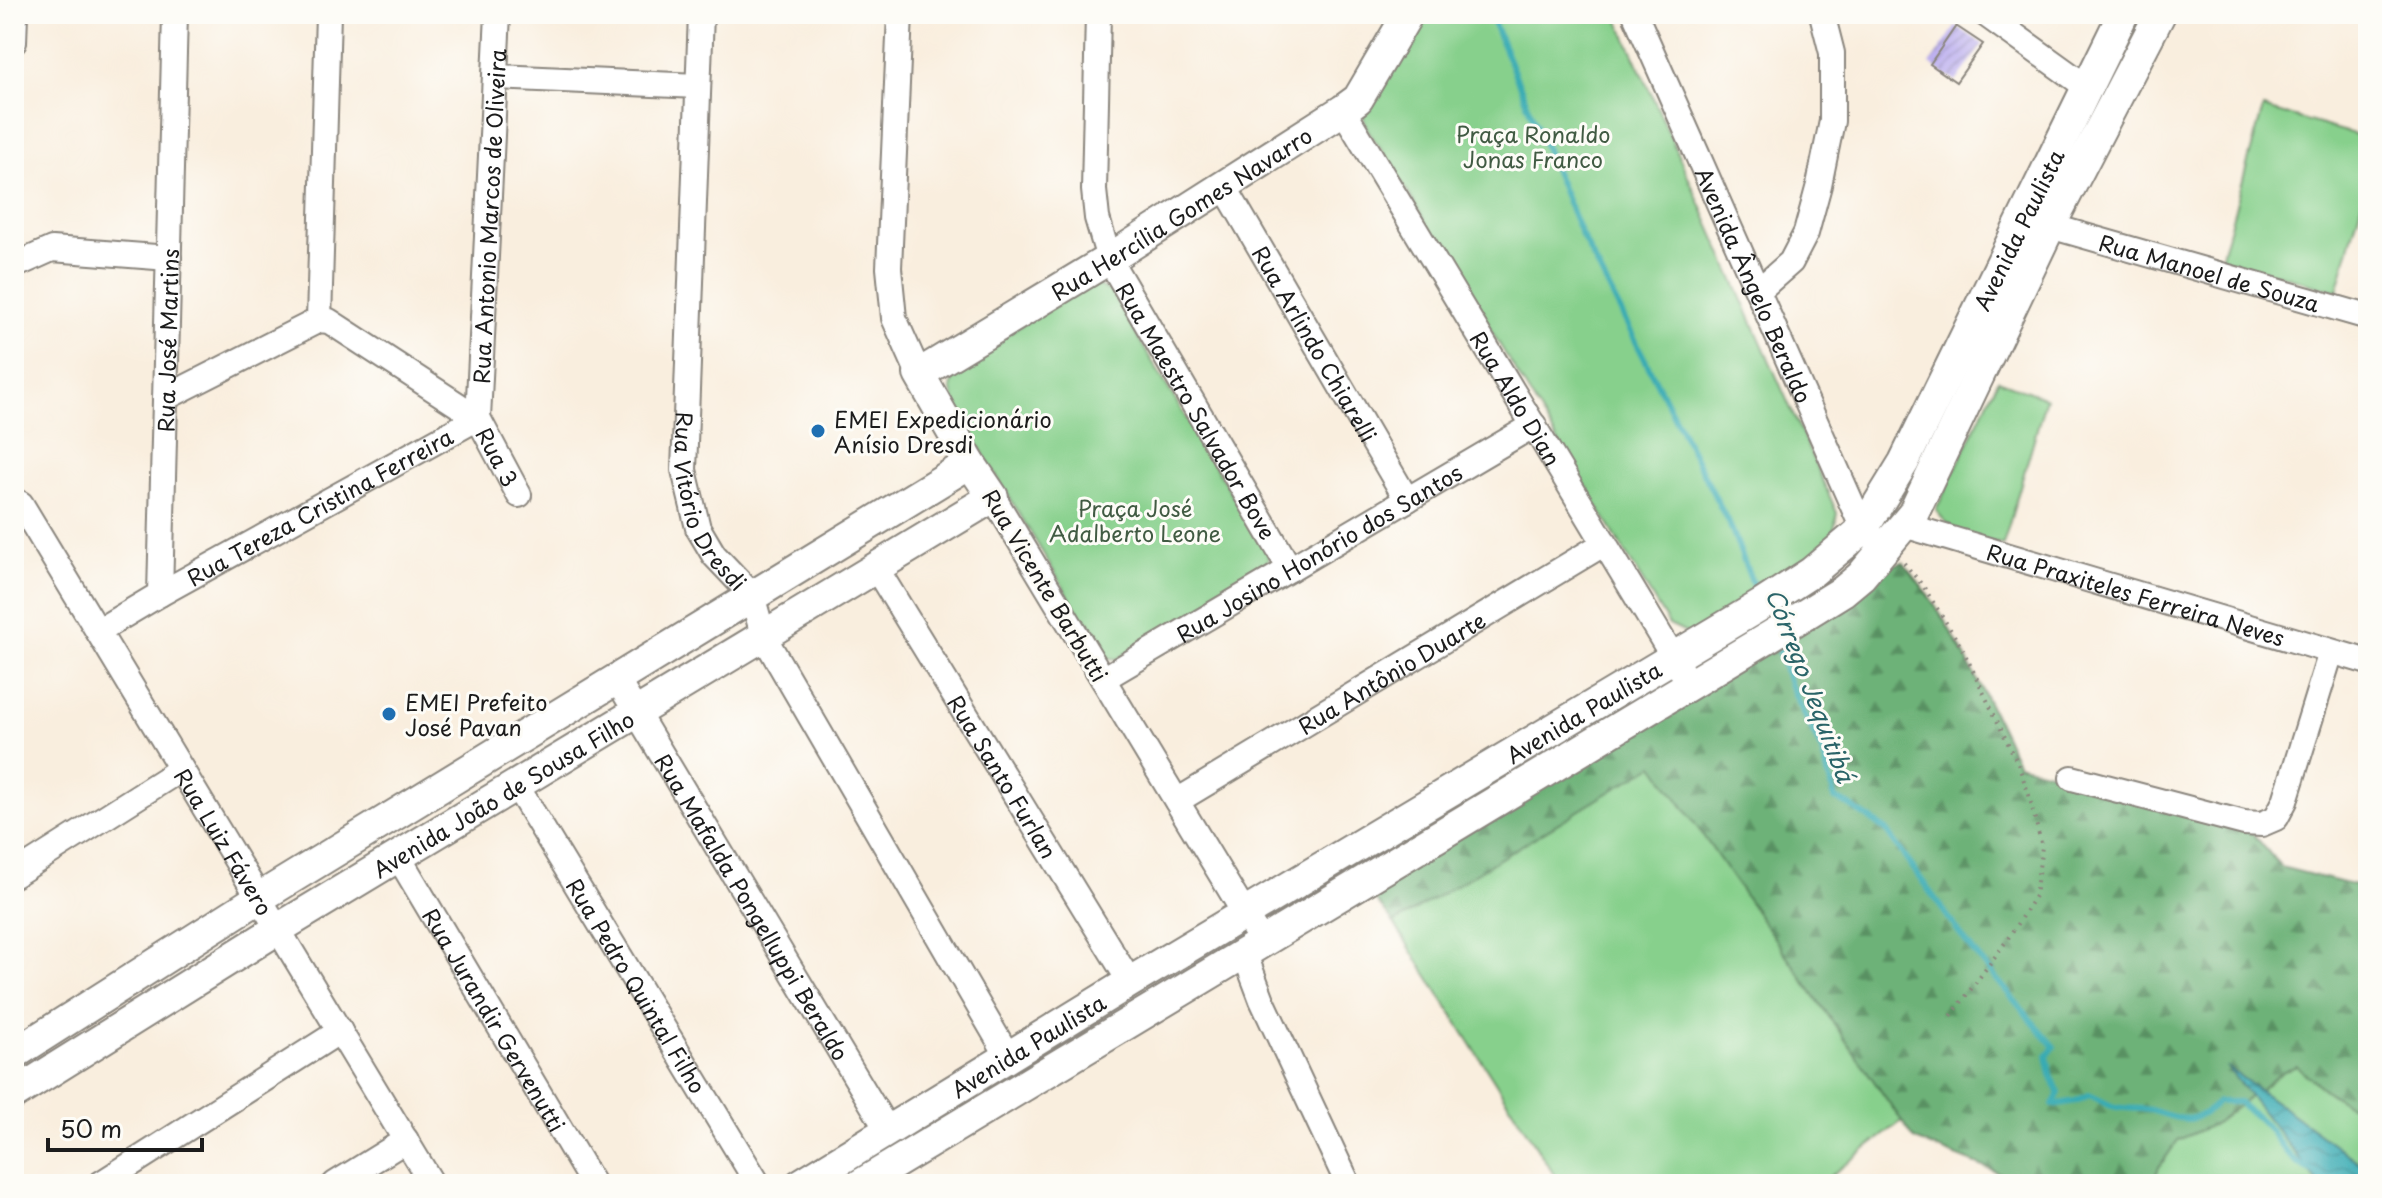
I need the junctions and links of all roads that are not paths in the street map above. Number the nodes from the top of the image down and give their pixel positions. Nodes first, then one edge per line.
1 (15, 14) edge
2 (175, 14) edge
3 (328, 14) edge
4 (498, 14) edge
5 (701, 14) edge
6 (900, 14) edge
7 (1098, 14) edge
8 (1635, 14) edge
9 (1822, 14) edge
10 (1985, 14) edge
11 (2123, 14) edge
12 (2160, 14) edge
13 (1401, 15) edge
14 (14, 42) edge
15 (496, 77) junction
16 (698, 86) junction
17 (2088, 88) junction
18 (1343, 110) junction
19 (1224, 186) junction
20 (2050, 226) junction
21 (169, 258) junction
22 (1109, 259) junction
23 (14, 266) edge
24 (1758, 291) junction
25 (2368, 317) edge
26 (319, 320) junction
27 (919, 374) junction
28 (165, 398) junction
29 (478, 418) junction
30 (1534, 425) junction
31 (970, 463) junction
32 (519, 495) dead end
33 (993, 497) junction
34 (14, 500) edge
35 (1407, 500) junction
36 (1863, 529) junction
37 (1896, 537) junction
38 (1605, 543) junction
39 (876, 568) junction
40 (1290, 569) junction
41 (160, 594) junction
42 (752, 595) junction
43 (98, 631) junction
44 (763, 635) junction
45 (2331, 652) junction
46 (1673, 656) junction
47 (2368, 662) edge
48 (1103, 679) junction
49 (617, 680) junction
50 (1690, 684) junction
51 (637, 712) junction
52 (181, 769) junction
53 (2072, 778) dead end
54 (516, 785) junction
55 (1177, 801) junction
56 (398, 856) junction
57 (14, 875) edge
58 (259, 898) junction
59 (1246, 915) junction
60 (278, 929) junction
61 (1254, 949) junction
62 (1130, 982) junction
63 (340, 1031) junction
64 (14, 1054) edge
65 (1009, 1058) junction
66 (14, 1094) edge
67 (888, 1131) junction
68 (406, 1140) junction
69 (100, 1184) edge
70 (335, 1184) edge
71 (432, 1184) edge
72 (593, 1184) edge
73 (758, 1184) edge
74 (801, 1184) edge
75 (861, 1184) edge
76 (1348, 1184) edge

1 - 14 street
2 - 21 street, Rua José Martins
3 - 26 street
4 - 15 street, Rua Antonio Marcos de Oliveira
5 - 16 street, Rua Vitório Dresdi
6 - 27 street, Rua Vicente Barbutti
7 - 22 street, Rua Maestro Salvador Bove
8 - 24 street, Avenida Ângelo Beraldo
9 - 24 street
10 - 17 street
11 - 17 street, Avenida Paulista
12 - 20 street, Avenida Paulista
13 - 18 street, Rua Hercília Gomes Navarro
15 - 16 street
15 - 29 street, Rua Antonio Marcos de Oliveira
16 - 42 street, Rua Vitório Dresdi
17 - 36 street, Avenida Paulista
18 - 19 street, Rua Hercília Gomes Navarro
18 - 30 street, Rua Aldo Dian
19 - 22 street, Rua Hercília Gomes Navarro
19 - 35 street, Rua Arlindo Chiarelli
20 - 25 street, Rua Manoel de Souza
20 - 37 street, Avenida Paulista
21 - 23 street
21 - 28 street, Rua José Martins
22 - 27 street, Rua Hercília Gomes Navarro
22 - 40 street, Rua Maestro Salvador Bove
24 - 36 street, Avenida Ângelo Beraldo
26 - 28 street
26 - 29 street
27 - 31 street, Rua Vicente Barbutti
28 - 41 street, Rua José Martins
29 - 32 street, Rua 3
29 - 41 street, Rua Tereza Cristina Ferreira
30 - 35 street, Rua Josino Honório dos Santos
30 - 38 street, Rua Aldo Dian
31 - 33 street, Rua Vicente Barbutti
31 - 42 street, Avenida João de Sousa Filho
33 - 39 street, Avenida João de Sousa Filho
33 - 48 street, Rua Vicente Barbutti
34 - 43 street, Rua Luiz Fávero
35 - 40 street, Rua Josino Honório dos Santos
36 - 37 street, Avenida Ângelo Beraldo
36 - 46 street, Avenida Paulista
37 - 45 street, Rua Praxiteles Ferreira Neves
37 - 50 street, Avenida Paulista
38 - 46 street, Rua Aldo Dian
38 - 55 street, Rua Antônio Duarte
39 - 44 street, Avenida João de Sousa Filho
39 - 62 street, Rua Santo Furlan
40 - 48 street, Rua Josino Honório dos Santos
41 - 43 street
42 - 44 street, Rua Vitório Dresdi
42 - 49 street, Avenida João de Sousa Filho
43 - 52 street, Rua Luiz Fávero
44 - 51 street, Avenida João de Sousa Filho
44 - 65 street, Rua Vitório Dresdi
45 - 47 street, Rua Praxiteles Ferreira Neves
45 - 53 street
46 - 50 street, Rua Aldo Dian
46 - 59 street, Avenida Paulista
48 - 55 street, Rua Vicente Barbutti
49 - 51 street, Rua Mafalda Pongelluppi Beraldo
49 - 58 street, Avenida João de Sousa Filho
50 - 61 street, Avenida Paulista
51 - 54 street, Avenida João de Sousa Filho
51 - 67 street, Rua Mafalda Pongelluppi Beraldo
52 - 57 street
52 - 58 street, Rua Luiz Fávero
54 - 56 street, Avenida João de Sousa Filho
54 - 73 street, Rua Pedro Quintal Filho
55 - 59 street, Rua Vicente Barbutti
56 - 60 street, Avenida João de Sousa Filho
56 - 72 street, Rua Jurandir Gervenutti
58 - 60 street, Rua Luiz Fávero
58 - 64 street, Avenida João de Sousa Filho
59 - 61 street, Rua Vicente Barbutti
59 - 62 street, Avenida Paulista
60 - 63 street, Rua Luiz Fávero
60 - 66 street, Avenida João de Sousa Filho
61 - 75 street, Avenida Paulista
61 - 76 street, Rua Vicente Barbutti
62 - 65 street, Avenida Paulista
63 - 68 street, Rua Luiz Fávero
63 - 69 street
65 - 67 street, Avenida Paulista
67 - 74 street, Avenida Paulista
68 - 70 street
68 - 71 street, Rua Luiz Fávero

